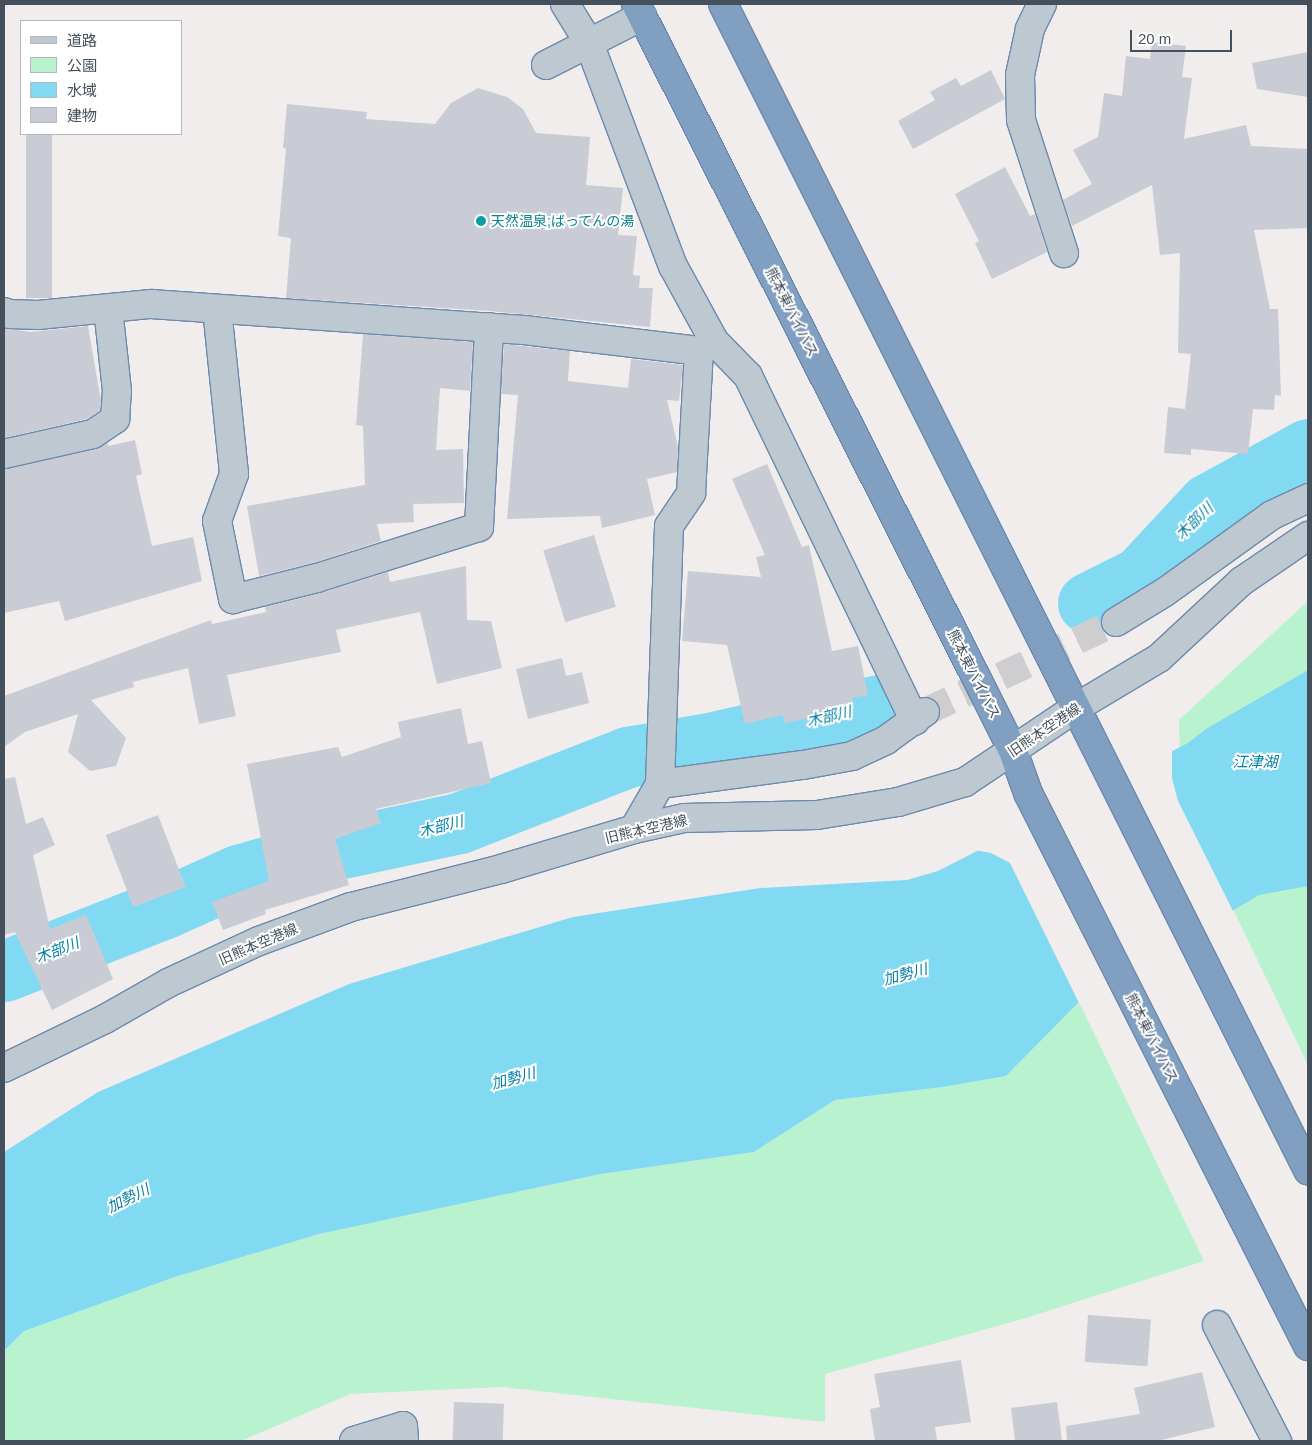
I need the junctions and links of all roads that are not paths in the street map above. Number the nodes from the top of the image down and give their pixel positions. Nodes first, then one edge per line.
1 (566, 4) edge
2 (723, 4) edge
3 (1042, 4) edge
4 (639, 10) edge
5 (588, 43) junction
6 (546, 65) dead end
7 (1064, 253) dead end
8 (108, 308) junction
9 (217, 309) junction
10 (4, 312) edge
11 (489, 327) junction
12 (707, 346) junction
13 (4, 454) edge
14 (1308, 498) edge
15 (1308, 536) edge
16 (1116, 622) tunnel mouth
17 (1077, 707) junction
18 (1013, 751) junction
19 (660, 784) junction
20 (634, 829) junction
21 (4, 1068) edge
22 (1308, 1170) edge
23 (1217, 1325) dead end
24 (1308, 1346) edge
25 (354, 1441) edge
26 (404, 1441) edge
27 (1277, 1441) edge

1 - 5 street
2 - 17 highway
3 - 7 street
4 - 5 street
4 - 18 highway, 熊本東バイパス
5 - 6 street
5 - 12 street
8 - 9 street
8 - 10 street
8 - 13 street
9 - 11 street
9 - 11 street
11 - 12 street
12 - 19 street
12 - 19 street
14 - 16 street
15 - 17 street, 旧熊本空港線
17 - 18 street, 旧熊本空港線
17 - 22 highway
18 - 20 street, 旧熊本空港線
18 - 24 highway, 熊本東バイパス
19 - 20 street
20 - 21 street, 旧熊本空港線
23 - 27 street
25 - 26 street

